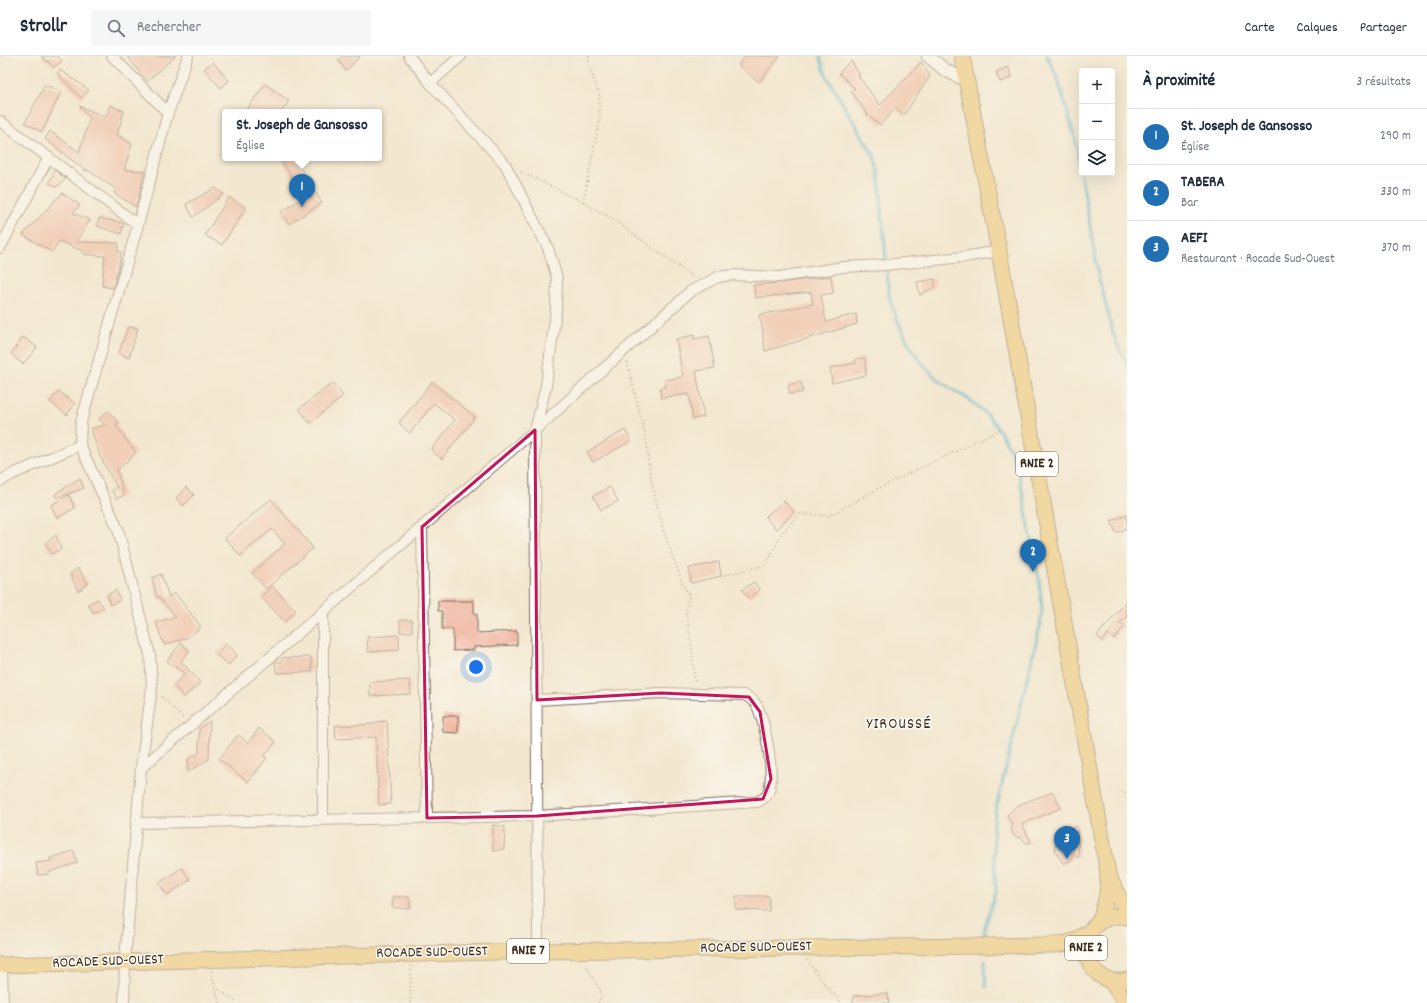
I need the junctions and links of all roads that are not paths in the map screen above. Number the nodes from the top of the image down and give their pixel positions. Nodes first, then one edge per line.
1 (112, 56) edge
2 (188, 56) edge
3 (409, 56) edge
4 (461, 56) edge
5 (928, 56) edge
6 (962, 56) edge
7 (966, 81) junction
8 (430, 83) junction
9 (168, 113) junction
10 (0, 121) edge
11 (49, 158) junction
12 (138, 225) junction
13 (0, 248) edge
14 (999, 250) junction
15 (535, 430) junction
16 (80, 444) junction
17 (0, 481) edge
18 (422, 527) junction
19 (322, 612) junction
20 (537, 700) junction
21 (141, 768) junction
22 (538, 816) junction
23 (427, 818) junction
24 (323, 820) junction
25 (136, 823) junction
26 (1108, 873) junction
27 (1127, 910) edge
28 (1127, 917) edge
29 (1095, 926) junction
30 (1056, 945) junction
31 (538, 951) junction
32 (125, 961) junction
33 (1090, 964) junction
34 (1, 966) edge
35 (1110, 980) junction
36 (1127, 980) edge
37 (3, 1003) edge
38 (124, 1003) edge
39 (1126, 1003) edge

1 - 9 street
2 - 9 street
3 - 8 street
4 - 8 street
5 - 7 street
6 - 7 main road, RNIE 2
7 - 14 main road, RNIE 2
8 - 15 street
9 - 12 street
10 - 11 street
11 - 12 street
11 - 13 street
12 - 16 street
14 - 15 street
14 - 26 main road, RNIE 2
15 - 18 street
15 - 20 street
16 - 17 street
16 - 21 street
18 - 19 street
18 - 23 street
19 - 21 street
19 - 24 street
20 - 22 street
20 - 22 street
21 - 25 street
22 - 23 street
22 - 31 street
23 - 24 street
24 - 25 street
25 - 32 street
26 - 27 main road, RNIE 2
26 - 29 main road, RNIE 2
28 - 29 main road, RNIE 2
29 - 30 main road, ROCADE SUD-OUEST
29 - 33 main road, RNIE 2
30 - 31 main road, ROCADE SUD-OUEST / RNIE 7
30 - 33 main road, ROCADE SUD-OUEST
31 - 32 main road, ROCADE SUD-OUEST / RNIE 7
32 - 34 main road, ROCADE SUD-OUEST / RNIE 7
32 - 38 street
33 - 35 main road, RNIE 2
34 - 37 street
35 - 36 main road, RNIE 2
35 - 39 main road, RNIE 2

